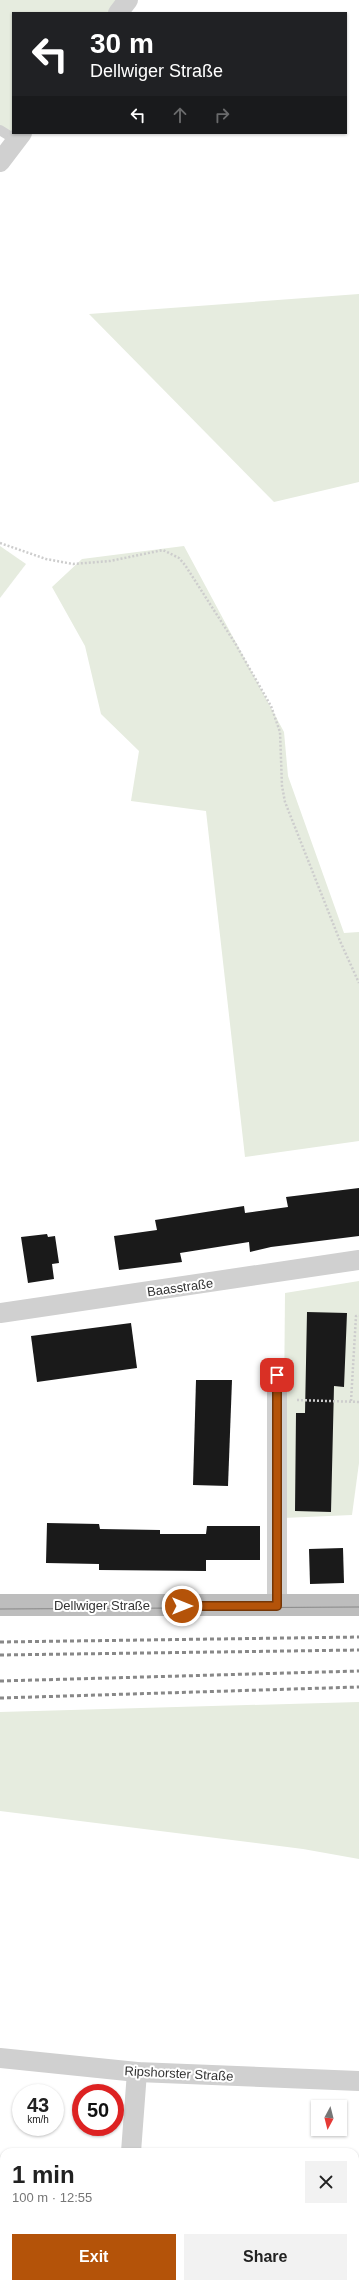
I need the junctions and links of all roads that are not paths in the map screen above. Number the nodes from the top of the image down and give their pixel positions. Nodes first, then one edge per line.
1 (128, 0) edge
2 (119, 12) edge
3 (13, 134) edge
4 (0, 162) edge
5 (359, 1260) edge
6 (0, 1313) edge
7 (277, 1375) dead end
8 (0, 1605) edge
9 (359, 1605) edge
10 (277, 1606) junction
11 (0, 2058) edge
12 (137, 2072) junction
13 (359, 2081) edge
14 (131, 2148) edge

1 - 2 street
3 - 4 street
5 - 6 street, Baasstraße
7 - 10 street
8 - 10 main road, Dellwiger Straße
9 - 10 main road, Dellwiger Straße
11 - 12 street, Ripshorster Straße
12 - 13 street, Ripshorster Straße
12 - 14 street

